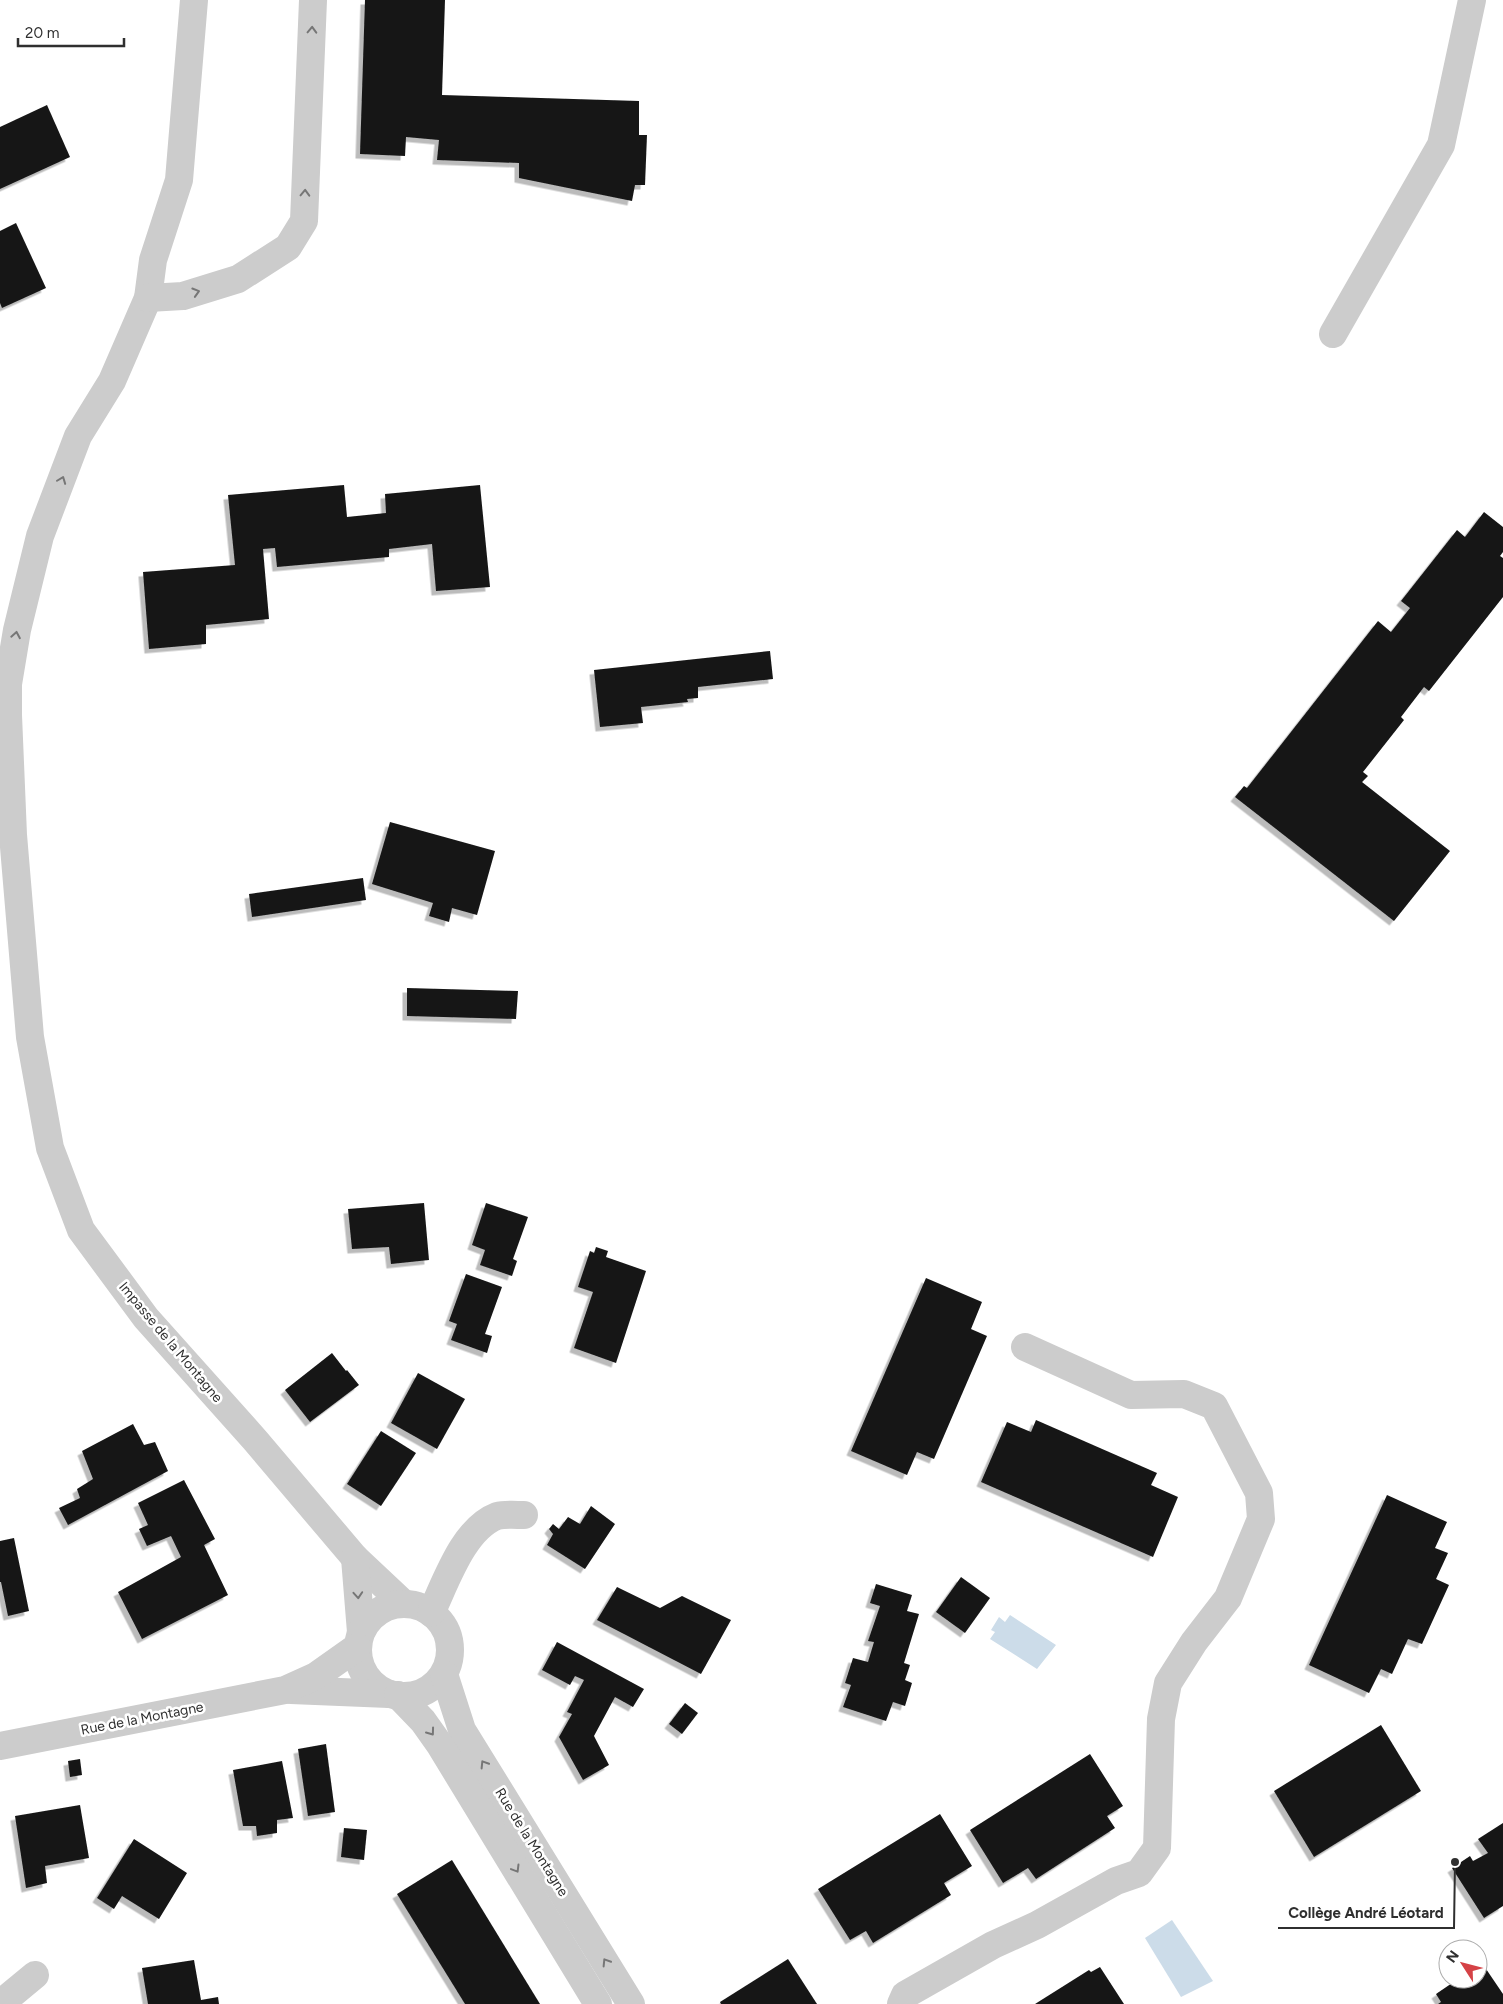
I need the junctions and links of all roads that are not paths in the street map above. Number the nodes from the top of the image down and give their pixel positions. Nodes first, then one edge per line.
1 (194, 0) edge
2 (313, 0) edge
3 (1472, 0) edge
4 (148, 298) junction
5 (1333, 334) dead end
6 (4, 712) edge
7 (6, 839) edge
8 (1025, 1347) dead end
9 (524, 1515) dead end
10 (355, 1558) junction
11 (404, 1604) junction
12 (431, 1613) junction
13 (359, 1639) junction
14 (444, 1674) junction
15 (284, 1690) junction
16 (394, 1695) junction
17 (0, 1746) edge
18 (36, 1975) dead end
19 (0, 2004) edge
20 (598, 2004) edge
21 (632, 2004) edge
22 (901, 2004) edge

1 - 4 street, Impasse de la Montagne
4 -> 2 street
3 - 5 street
6 -> 4 street, Impasse de la Montagne
6 - 7 street, Impasse de la Montagne
7 - 10 street, Impasse de la Montagne
8 - 22 street
9 - 12 street
10 - 11 street, Impasse de la Montagne
10 -> 13 street
11 - 12 street
11 - 13 street
12 - 14 street
13 - 15 street, Rue de la Montagne
13 - 16 street
14 - 16 street
21 -> 14 street, Rue de la Montagne
15 - 16 street, Rue de la Montagne
15 - 17 street, Rue de la Montagne
16 -> 20 street, Rue de la Montagne
18 - 19 street

